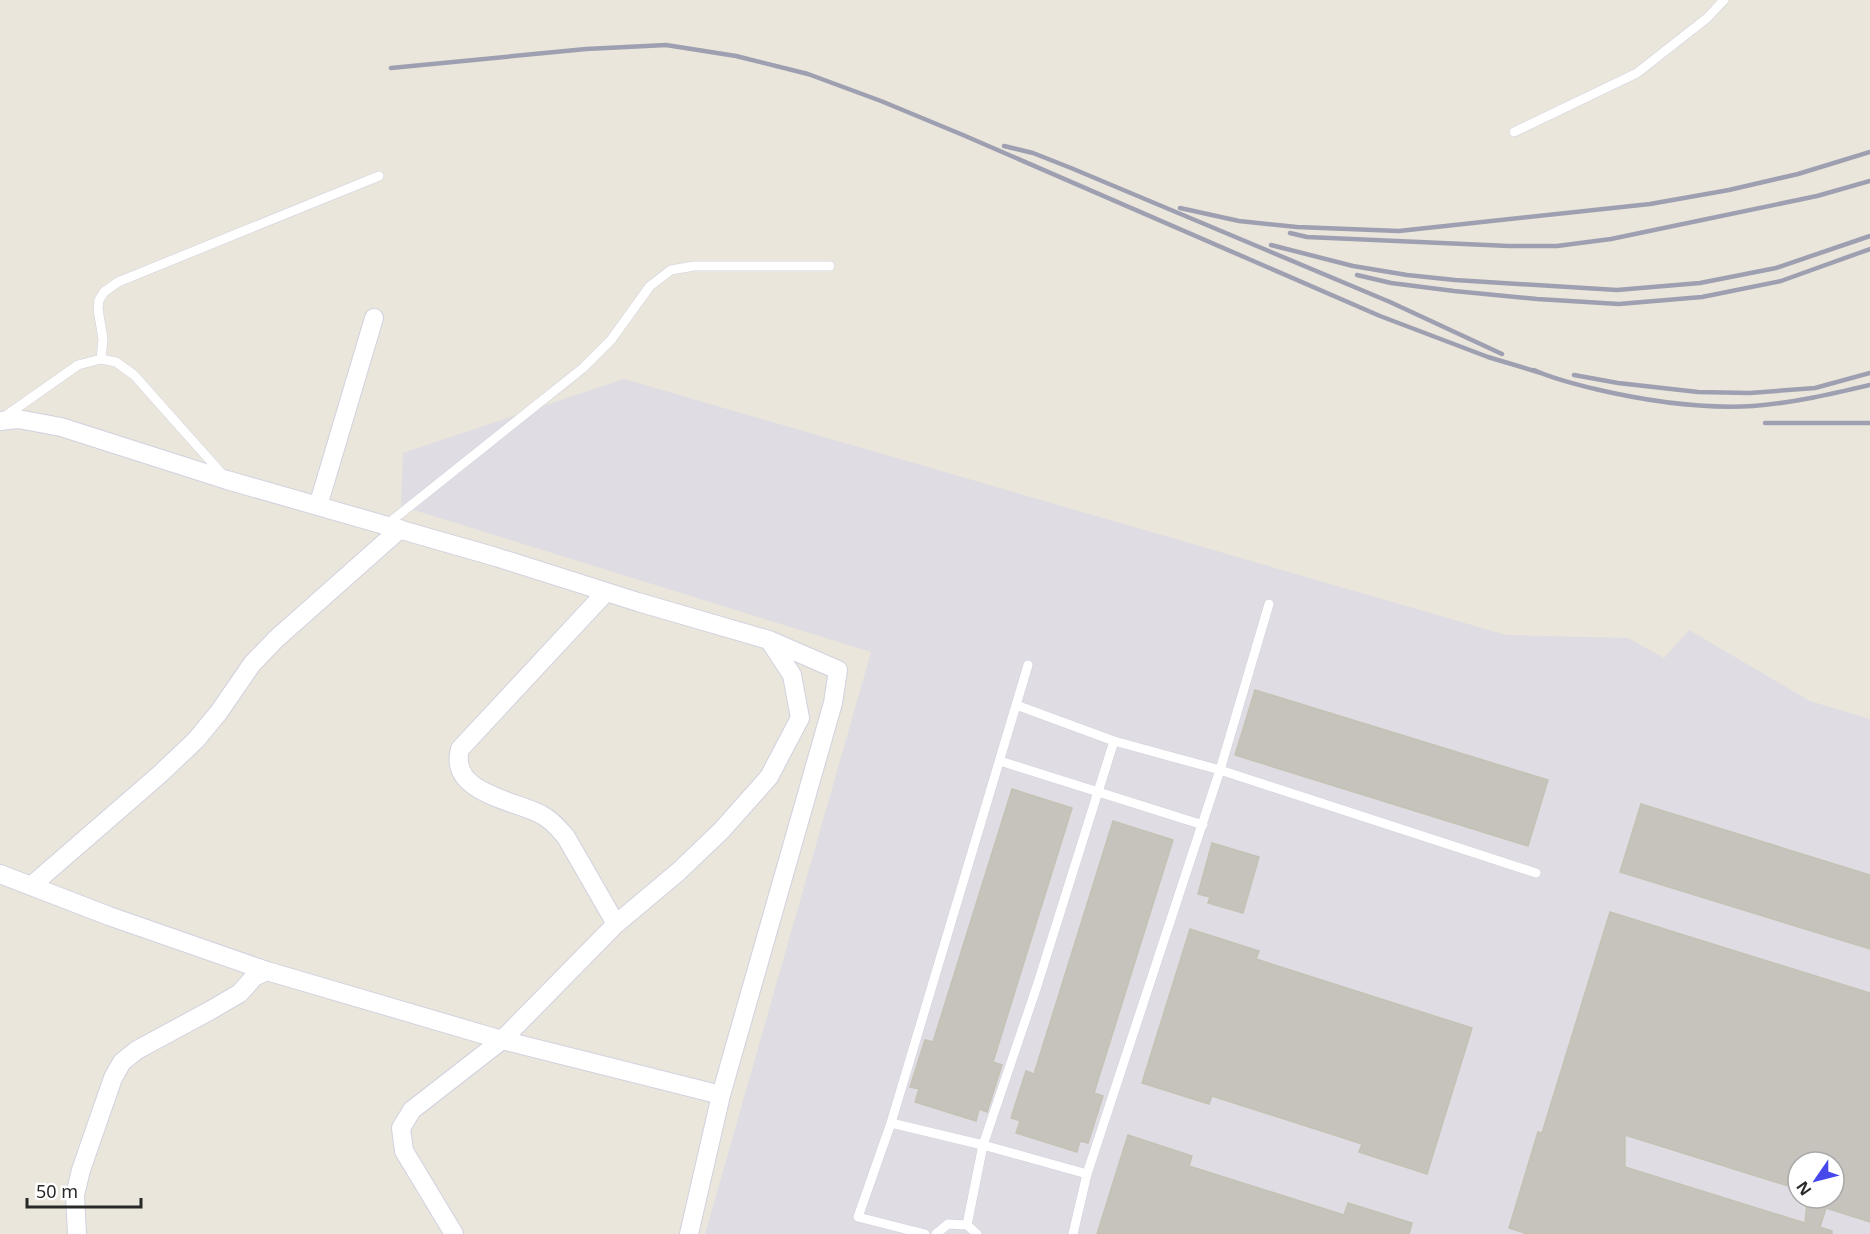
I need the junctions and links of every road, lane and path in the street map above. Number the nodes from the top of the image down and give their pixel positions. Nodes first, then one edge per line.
1 (1724, 0) edge
2 (1514, 132) dead end
3 (379, 176) dead end
4 (830, 266) dead end
5 (374, 318) dead end
6 (101, 358) junction
7 (0, 421) edge
8 (227, 480) junction
9 (318, 506) junction
10 (393, 527) junction
11 (606, 592) junction
12 (1269, 604) dead end
13 (769, 640) junction
14 (1028, 665) dead end
15 (1016, 705) junction
16 (1114, 741) junction
17 (1000, 760) junction
18 (1220, 770) junction
19 (1098, 793) junction
20 (1203, 825) junction
21 (1536, 873) dead end
22 (0, 874) edge
23 (31, 886) junction
24 (616, 924) junction
25 (267, 971) junction
26 (502, 1040) junction
27 (721, 1095) junction
28 (891, 1123) junction
29 (983, 1145) junction
30 (1088, 1174) junction
31 (967, 1225) junction
32 (77, 1234) edge
33 (454, 1234) edge
34 (689, 1234) edge
35 (925, 1234) edge
36 (936, 1234) edge
37 (976, 1234) edge
38 (1073, 1234) edge

1 - 2 lane
3 - 6 lane
4 - 10 lane
5 - 9 street
6 - 7 lane
6 - 8 lane
7 - 8 street
8 - 9 street
9 - 10 street
10 - 11 street
10 - 23 street
11 - 13 street
11 - 24 street
12 - 18 lane
13 - 24 street
13 - 27 street
14 - 15 lane
15 - 16 lane
15 - 17 lane
16 - 18 lane
16 - 19 lane
17 - 19 lane
17 - 28 lane
18 - 20 lane
18 - 21 lane
19 - 20 lane
19 - 29 lane
20 - 30 lane
22 - 23 street
23 - 25 street
24 - 26 street
25 - 26 street
25 - 32 street
26 - 27 street
26 - 33 street
27 - 34 street
28 - 29 lane
28 - 35 lane
29 - 30 lane
29 - 31 lane
30 - 38 lane
31 - 36 lane
31 - 37 lane

